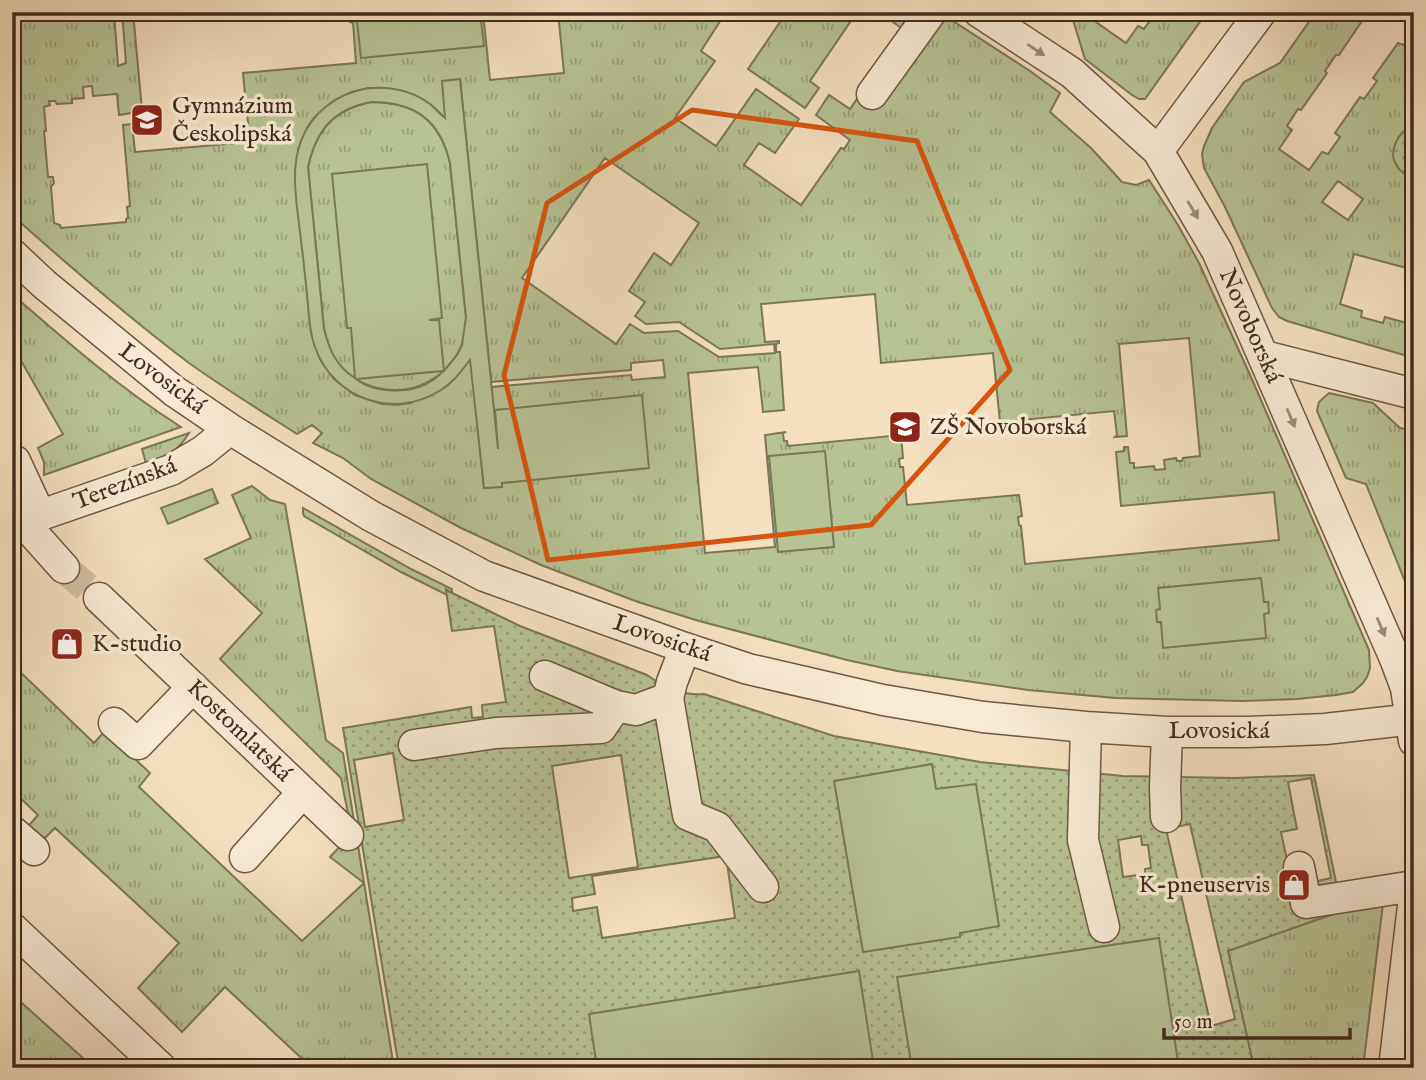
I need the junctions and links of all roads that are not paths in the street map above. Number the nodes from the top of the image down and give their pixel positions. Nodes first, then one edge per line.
1 (931, 12) edge
2 (979, 12) edge
3 (1261, 12) edge
4 (872, 94) dead end
5 (1158, 151) junction
6 (12, 254) edge
7 (1264, 356) junction
8 (1414, 394) edge
9 (230, 429) junction
10 (15, 461) dead end
11 (25, 520) edge
12 (64, 568) tunnel mouth
13 (99, 598) tunnel mouth
14 (685, 648) junction
15 (545, 676) dead end
16 (194, 687) junction
17 (668, 698) junction
18 (616, 706) junction
19 (114, 723) dead end
20 (1413, 726) edge
21 (1086, 727) junction
22 (1167, 732) junction
23 (414, 745) dead end
24 (303, 792) junction
25 (1166, 817) dead end
26 (348, 835) dead end
27 (245, 857) dead end
28 (1299, 867) dead end
29 (1414, 886) edge
30 (763, 887) dead end
31 (1414, 897) edge
32 (1104, 927) dead end
33 (12, 928) edge
34 (1401, 1063) edge
35 (161, 1068) edge

1 - 4 street
2 -> 5 street, Novoborská
3 - 5 street
5 -> 7 street, Novoborská
6 - 9 street, Lovosická
7 - 8 street
7 -> 20 street, Novoborská
9 - 11 street, Terezínská
9 - 14 street, Lovosická
10 - 11 street
11 - 12 street
13 - 16 street, Kostomlatská
14 - 17 street
14 - 21 street, Lovosická
15 - 18 street
16 - 19 street
16 - 24 street, Kostomlatská
17 - 18 street
17 - 30 street
18 - 23 street
20 - 22 street, Lovosická
21 - 22 street, Lovosická
21 - 32 street
22 - 25 street
24 - 26 street, Kostomlatská
24 - 27 street
28 - 29 street
31 - 34 street
33 - 35 street

